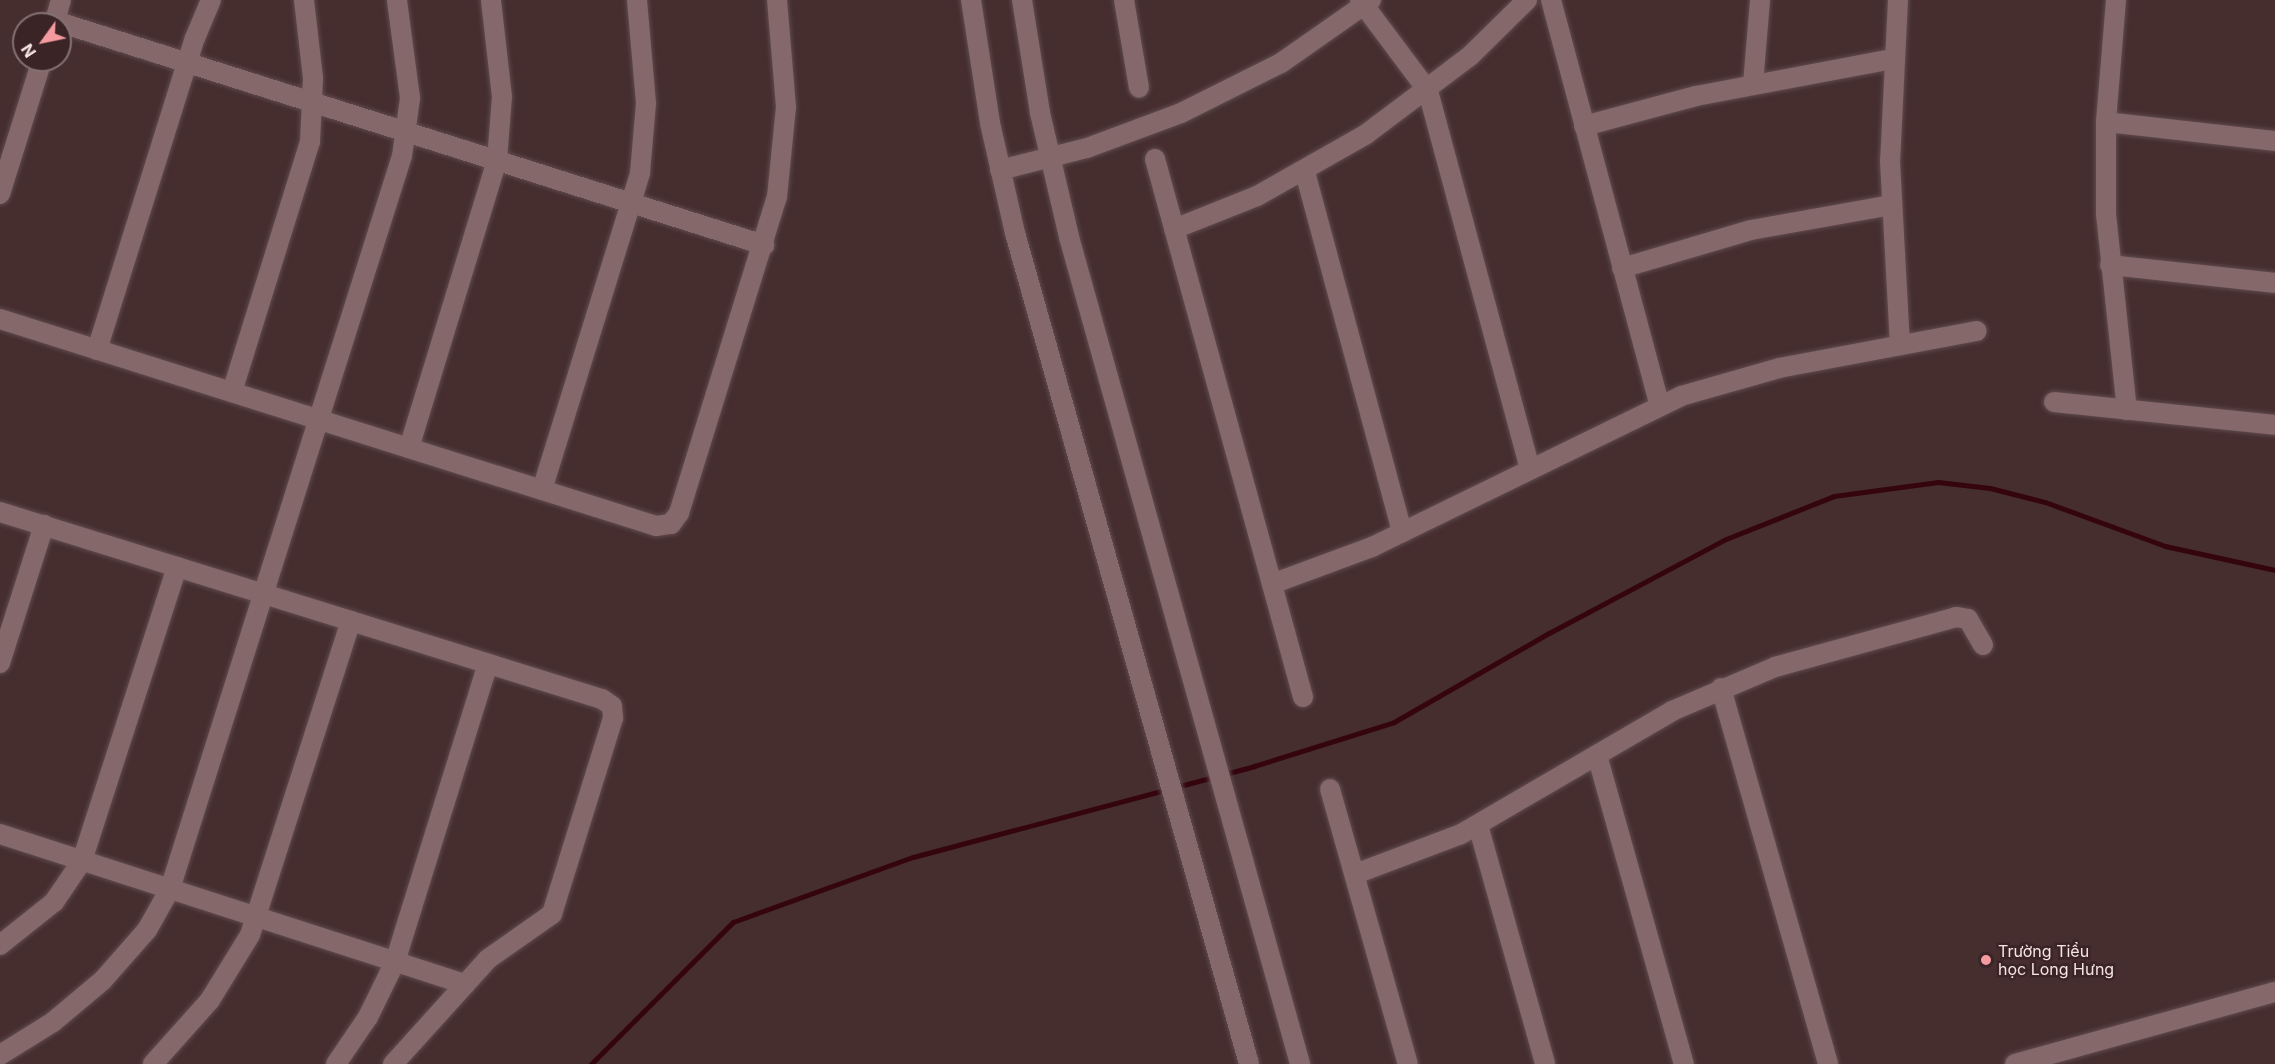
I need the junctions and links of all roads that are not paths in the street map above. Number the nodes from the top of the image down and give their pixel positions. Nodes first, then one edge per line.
1 (211, 0) edge
2 (303, 0) edge
3 (398, 0) edge
4 (490, 0) edge
5 (637, 0) edge
6 (777, 0) edge
7 (971, 0) edge
8 (1022, 0) edge
9 (1124, 0) edge
10 (1527, 0) edge
11 (1551, 0) edge
12 (1760, 0) edge
13 (1898, 0) edge
14 (2116, 0) edge
15 (1365, 2) edge
16 (72, 28) edge
17 (1892, 59) junction
18 (187, 63) junction
19 (38, 72) edge
20 (1753, 84) junction
21 (1139, 88) dead end
22 (1428, 91) junction
23 (314, 103) junction
24 (2106, 122) junction
25 (1584, 126) junction
26 (407, 132) junction
27 (2275, 141) edge
28 (1050, 159) junction
29 (1155, 159) dead end
30 (497, 160) junction
31 (1000, 171) junction
32 (1305, 172) junction
33 (0, 194) edge
34 (633, 204) junction
35 (1891, 205) junction
36 (1174, 229) junction
37 (764, 245) junction
38 (2110, 265) junction
39 (1622, 268) junction
40 (2275, 283) edge
41 (0, 319) edge
42 (1977, 331) dead end
43 (1900, 345) junction
44 (97, 350) junction
45 (232, 392) junction
46 (2054, 402) dead end
47 (1659, 404) junction
48 (2127, 410) junction
49 (318, 419) junction
50 (2275, 424) edge
51 (409, 448) junction
52 (1530, 469) junction
53 (542, 490) junction
54 (0, 512) edge
55 (44, 525) junction
56 (1402, 532) junction
57 (177, 567) junction
58 (1272, 584) junction
59 (264, 594) junction
60 (351, 621) junction
61 (1983, 645) dead end
62 (0, 663) edge
63 (488, 664) junction
64 (1721, 688) junction
65 (1303, 697) dead end
66 (1597, 755) junction
67 (1330, 789) dead end
68 (1478, 825) junction
69 (0, 834) edge
70 (82, 861) junction
71 (1355, 874) junction
72 (170, 889) junction
73 (258, 918) junction
74 (0, 945) edge
75 (395, 962) junction
76 (465, 984) junction
77 (2275, 992) edge
78 (0, 1055) edge
79 (153, 1064) edge
80 (336, 1064) edge
81 (393, 1064) edge
82 (1249, 1064) edge
83 (1300, 1064) edge
84 (1408, 1064) edge
85 (1545, 1064) edge
86 (1684, 1064) edge
87 (1828, 1064) edge
88 (2015, 1064) edge

1 - 18 street
2 - 23 street
3 - 26 street
4 - 30 street
5 - 34 street
6 - 37 street
7 - 31 street
8 - 28 street
9 - 21 street
10 - 22 street
11 - 25 street
12 - 20 street
13 - 17 street
14 - 24 street
15 - 22 street
15 - 28 street
16 - 18 street
17 - 20 street
17 - 35 street
18 - 23 street
18 - 44 street
19 - 33 street
20 - 25 street
22 - 32 street
22 - 52 street
23 - 26 street
23 - 45 street
24 - 27 street
24 - 38 street
25 - 39 street
26 - 30 street
26 - 49 street
28 - 31 street
28 - 83 street
29 - 36 street
30 - 34 street
30 - 51 street
31 - 82 street
32 - 36 street
32 - 56 street
34 - 37 street
34 - 53 street
35 - 39 street
35 - 43 street
36 - 58 street
37 - 53 street
38 - 40 street
38 - 48 street
39 - 47 street
41 - 44 street
42 - 43 street
43 - 47 street
44 - 45 street
45 - 49 street
46 - 48 street
47 - 52 street
48 - 50 street
49 - 51 street
49 - 59 street
51 - 53 street
52 - 56 street
54 - 55 street
55 - 57 street
55 - 62 street
56 - 58 street
57 - 59 street
57 - 70 street
58 - 65 street
59 - 60 street
59 - 72 street
60 - 63 street
60 - 73 street
61 - 64 street
63 - 75 street
63 - 76 street
64 - 66 street
64 - 87 street
66 - 68 street
66 - 86 street
67 - 71 street
68 - 71 street
68 - 85 street
69 - 70 street
70 - 72 street
70 - 74 street
71 - 84 street
72 - 73 street
72 - 78 street
73 - 75 street
73 - 79 street
75 - 76 street
75 - 80 street
76 - 81 street
77 - 88 street

